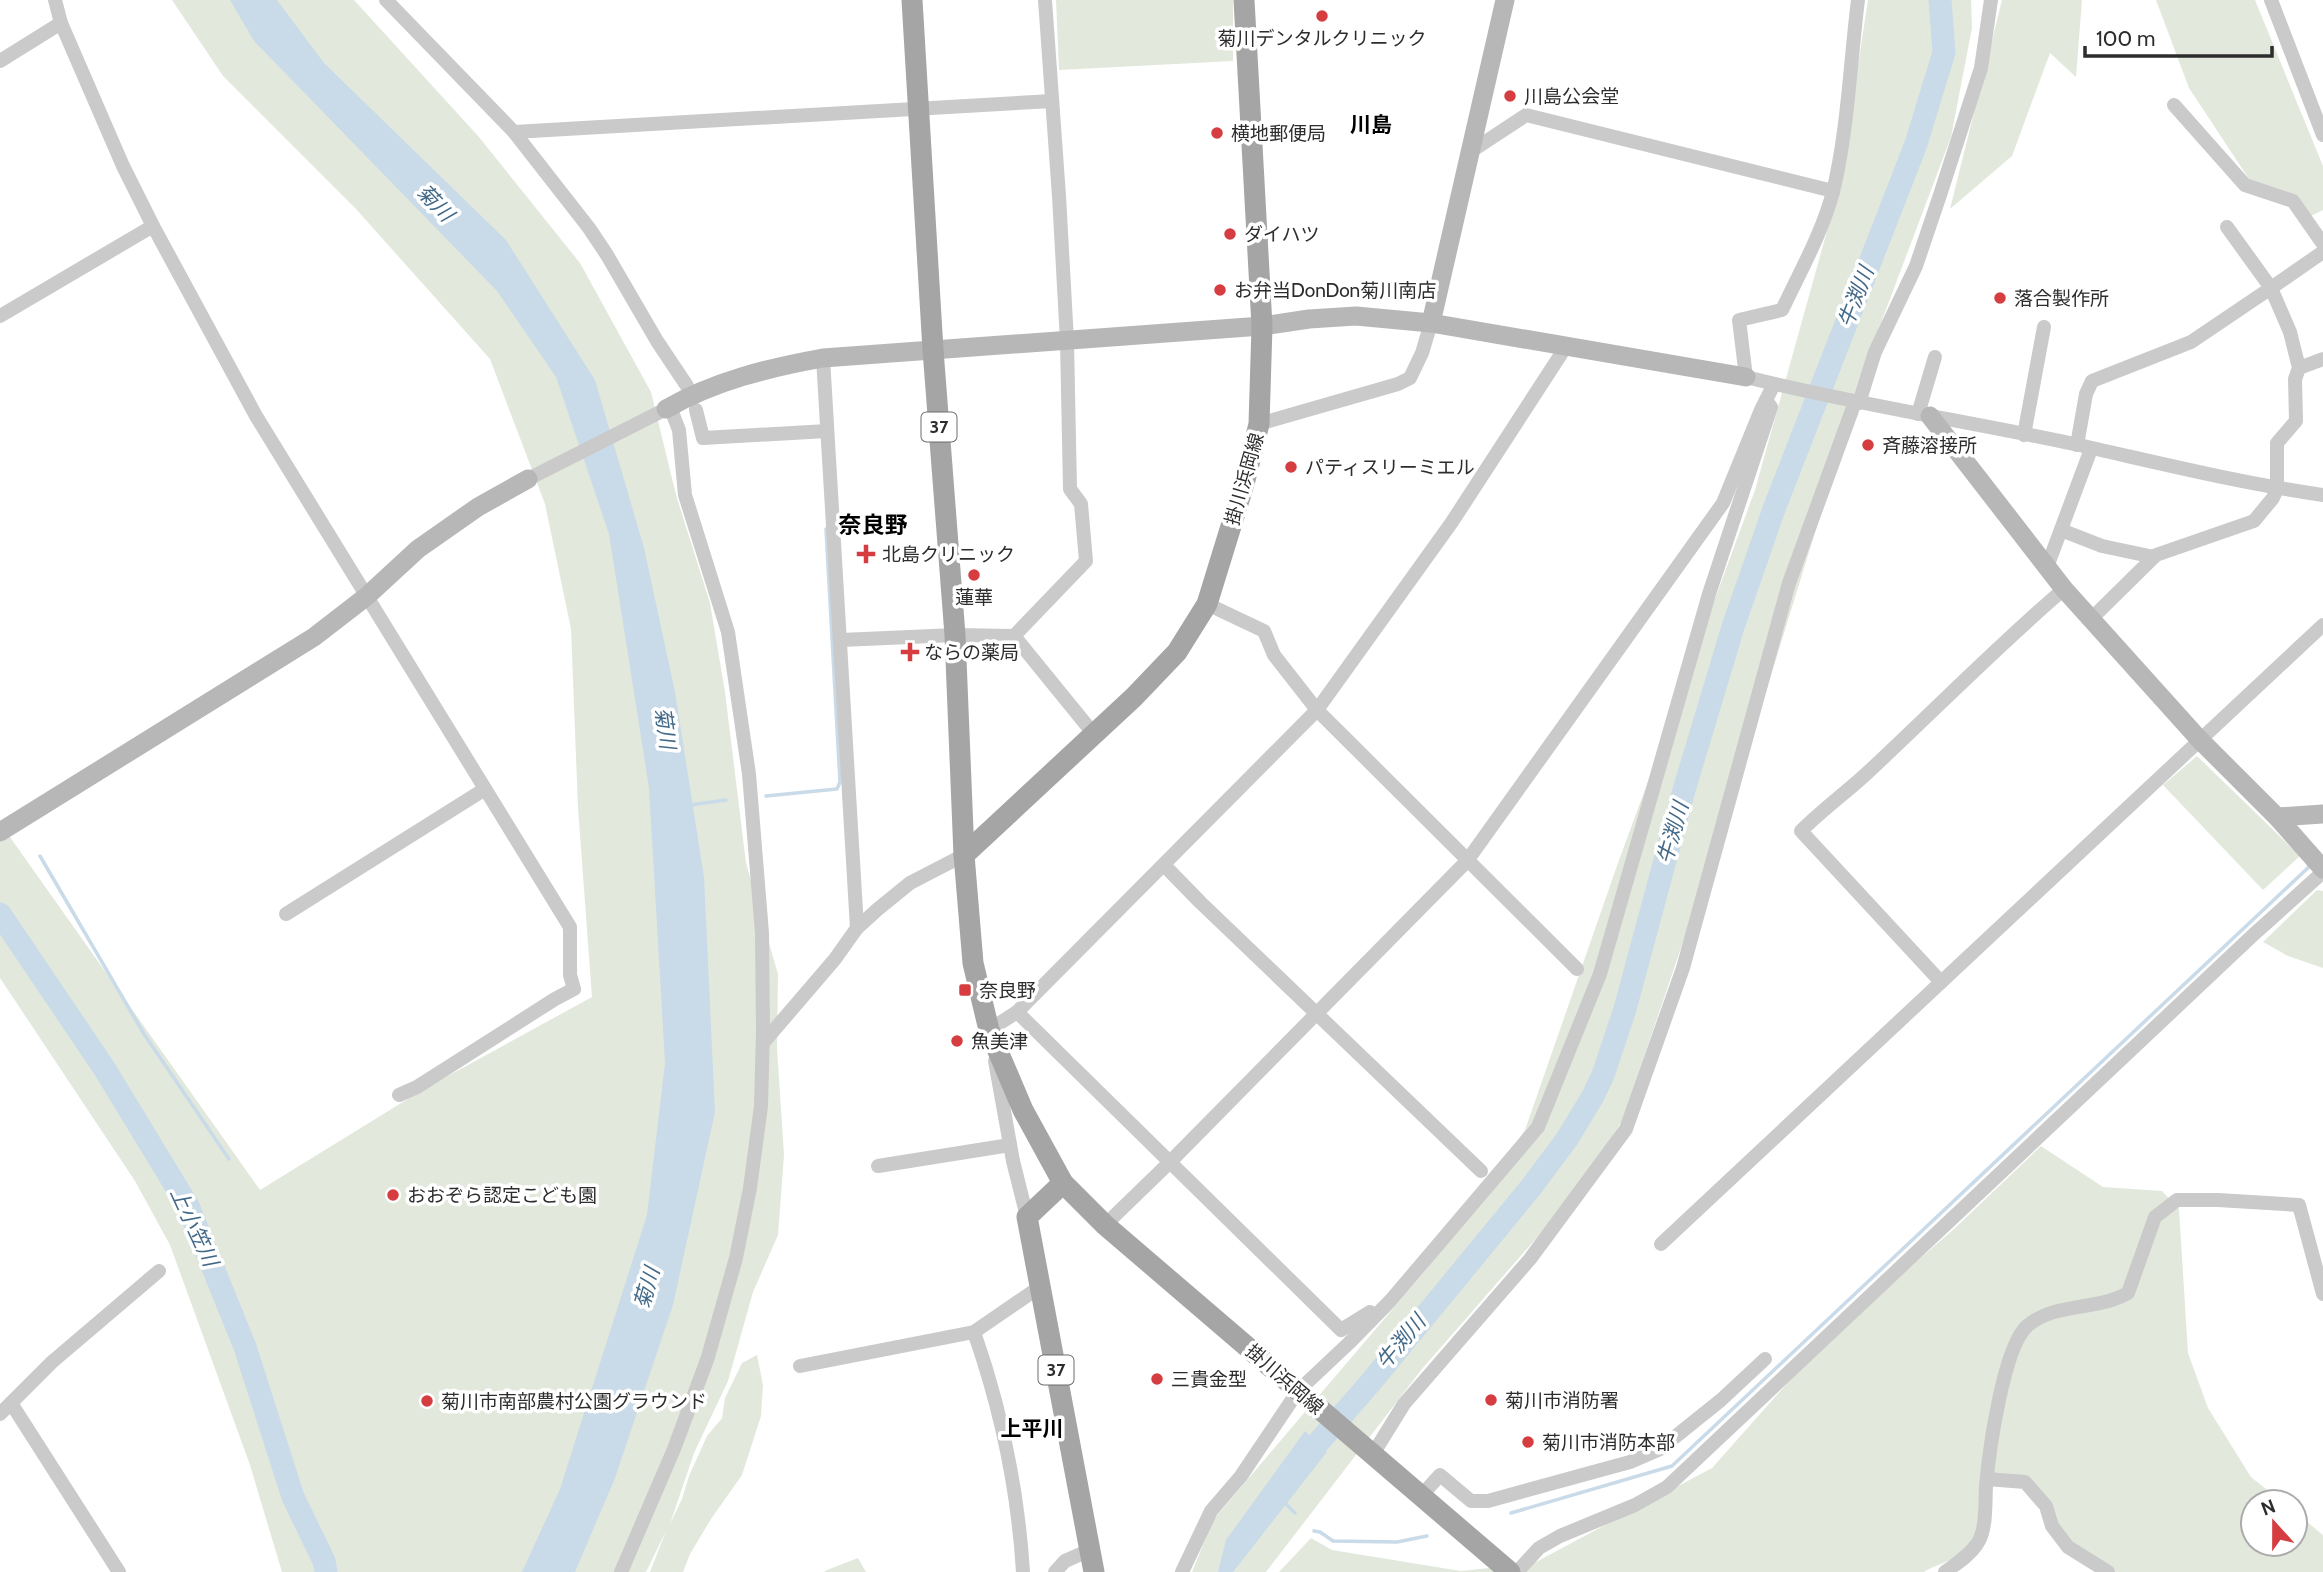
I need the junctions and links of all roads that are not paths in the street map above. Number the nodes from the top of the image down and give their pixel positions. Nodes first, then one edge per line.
1 (55, 0) edge
2 (386, 0) edge
3 (912, 0) edge
4 (1045, 0) edge
5 (1244, 0) edge
6 (1505, 0) edge
7 (1858, 0) edge
8 (1991, 0) edge
9 (2271, 0) edge
10 (61, 23) junction
11 (0, 61) edge
12 (1052, 101) junction
13 (2174, 105) dead end
14 (919, 109) junction
15 (514, 132) junction
16 (2323, 135) edge
17 (1470, 152) junction
18 (1833, 191) junction
19 (153, 226) junction
20 (2227, 227) dead end
21 (2322, 252) edge
22 (2271, 288) junction
23 (0, 316) edge
24 (1432, 323) junction
25 (1262, 326) junction
26 (2044, 327) dead end
27 (1067, 341) junction
28 (1567, 345) junction
29 (933, 350) junction
30 (1935, 357) dead end
31 (823, 358) junction
32 (2323, 359) edge
33 (2299, 368) junction
34 (1746, 377) junction
35 (1774, 384) junction
36 (687, 386) dead end
37 (1766, 400) junction
38 (1857, 402) junction
39 (668, 408) junction
40 (696, 410) dead end
41 (1924, 415) junction
42 (1259, 424) junction
43 (827, 431) junction
44 (2024, 435) junction
45 (2084, 447) junction
46 (528, 480) joint
47 (2277, 489) junction
48 (2323, 495) edge
49 (2061, 530) junction
50 (2154, 557) junction
51 (2047, 567) junction
52 (2064, 589) junction
53 (367, 597) junction
54 (1207, 604) junction
55 (2091, 619) junction
56 (2323, 625) edge
57 (955, 635) junction
58 (1014, 636) junction
59 (841, 640) junction
60 (1317, 710) junction
61 (1093, 733) junction
62 (2199, 739) junction
63 (485, 789) junction
64 (2323, 814) edge
65 (2277, 817) junction
66 (0, 832) edge
67 (964, 855) junction
68 (1467, 861) junction
69 (1164, 865) junction
70 (2319, 865) edge
71 (286, 914) dead end
72 (857, 928) junction
73 (1577, 969) dead end
74 (1941, 982) junction
75 (1017, 1012) junction
76 (1317, 1013) junction
77 (989, 1030) junction
78 (763, 1043) junction
79 (399, 1095) dead end
80 (1010, 1145) junction
81 (1170, 1162) junction
82 (878, 1166) dead end
83 (1481, 1171) dead end
84 (1063, 1183) junction
85 (1027, 1217) junction
86 (1105, 1225) junction
87 (1661, 1244) dead end
88 (159, 1271) dead end
89 (1041, 1286) junction
90 (2323, 1294) edge
91 (1384, 1307) junction
92 (974, 1332) junction
93 (1765, 1359) dead end
94 (800, 1367) dead end
95 (1303, 1395) junction
96 (11, 1403) junction
97 (0, 1414) edge
98 (1369, 1450) junction
99 (1987, 1479) junction
100 (1421, 1496) junction
101 (1090, 1550) junction
102 (118, 1572) edge
103 (621, 1572) edge
104 (1023, 1572) edge
105 (1055, 1572) edge
106 (1094, 1572) edge
107 (1182, 1572) edge
108 (1510, 1572) edge
109 (1517, 1572) edge
110 (1945, 1572) edge
111 (2108, 1572) edge

1 - 10 street
2 - 15 street
3 - 14 main road, 掛川浜岡線 / 37
4 - 12 street
5 - 25 main road, 掛川浜岡線
6 - 17 street
7 - 18 street
8 - 38 street
9 - 16 street
10 - 11 street
10 - 19 street
12 - 14 street
12 - 27 street
13 - 21 street
14 - 15 street
14 - 29 main road, 掛川浜岡線 / 37
15 - 36 street
17 - 18 street
17 - 24 street
18 - 34 street
19 - 23 street
19 - 53 street
20 - 22 street
21 - 22 street
22 - 33 street
22 - 45 street
24 - 25 street
24 - 28 street
24 - 42 street
25 - 27 street
25 - 42 main road, 掛川浜岡線
26 - 44 street
27 - 29 street
27 - 58 street
28 - 34 street
28 - 60 street
29 - 31 street
29 - 57 main road, 掛川浜岡線 / 37
30 - 41 street
31 - 39 street
31 - 43 street
32 - 33 street
33 - 47 street
34 - 35 street
35 - 37 street
35 - 38 street
37 - 68 street
37 - 91 street
38 - 41 street
38 - 98 street
39 - 46 street
39 - 78 street
40 - 43 street
41 - 44 street
41 - 51 street
42 - 54 main road, 掛川浜岡線
43 - 59 street
44 - 45 street
45 - 47 street
45 - 49 street
46 - 53 street
47 - 48 street
47 - 50 street
49 - 50 street
49 - 51 street
50 - 55 street
51 - 52 street
52 - 55 street
52 - 74 street
53 - 63 street
53 - 66 street
54 - 60 street
54 - 61 main road, 掛川浜岡線
55 - 62 street
56 - 62 street
57 - 58 street
57 - 59 street
57 - 67 main road, 掛川浜岡線 / 37
58 - 61 street
59 - 72 street
60 - 68 street
60 - 69 street
61 - 67 main road, 掛川浜岡線
62 - 65 street
62 - 74 street
63 - 71 street
63 - 79 street
64 - 65 street
65 - 70 street
67 - 72 street
67 - 77 main road, 掛川浜岡線 / 37
68 - 73 street
68 - 76 street
69 - 75 street
69 - 76 street
70 - 109 street
72 - 78 street
74 - 87 street
75 - 77 street
75 - 81 street
76 - 81 street
76 - 83 street
77 - 80 street
77 - 84 main road, 掛川浜岡線 / 37
78 - 103 street
80 - 82 street
80 - 85 street
81 - 86 street
81 - 91 street
84 - 85 main road
84 - 86 main road, 掛川浜岡線 / 37
85 - 89 main road, 37
86 - 95 main road, 掛川浜岡線 / 37
88 - 96 street
89 - 92 street
89 - 101 main road, 37
90 - 99 street
91 - 95 street
92 - 94 street
92 - 104 street
93 - 100 street
95 - 98 main road, 掛川浜岡線 / 37
95 - 107 street
96 - 97 street
96 - 102 street
98 - 100 main road, 掛川浜岡線 / 37
99 - 110 street
99 - 111 street
100 - 108 main road, 掛川浜岡線 / 37
101 - 105 street
101 - 106 main road, 37

